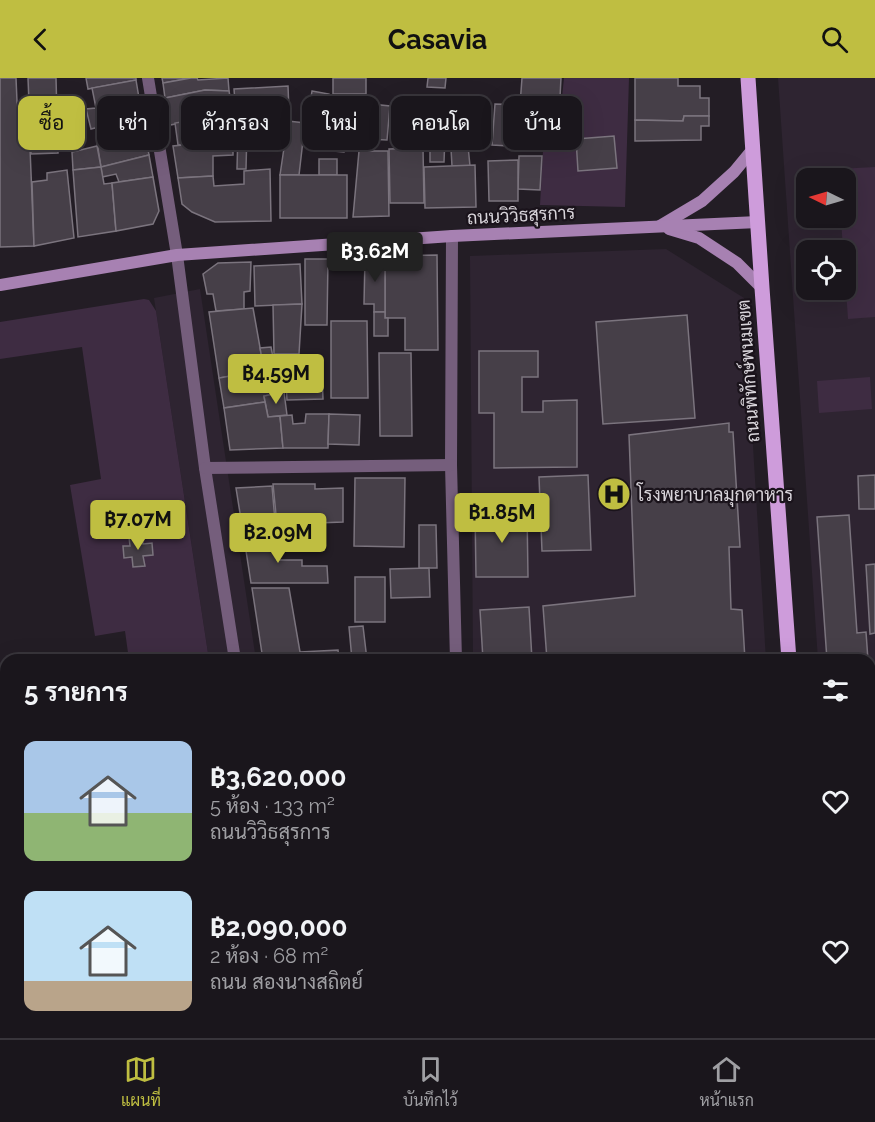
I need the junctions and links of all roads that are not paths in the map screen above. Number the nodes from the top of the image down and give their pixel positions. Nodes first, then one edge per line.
1 (148, 78) edge
2 (748, 78) edge
3 (753, 149) junction
4 (758, 222) junction
5 (659, 226) junction
6 (452, 236) junction
7 (177, 255) junction
8 (0, 285) edge
9 (762, 288) junction
10 (451, 465) junction
11 (205, 468) junction
12 (234, 654) edge
13 (456, 654) edge
14 (789, 654) edge

1 - 7 street
2 - 3 main road, ถนนพิทักษ์พนมเขต
3 - 4 main road, ถนนพิทักษ์พนมเขต
3 - 5 main road
4 - 5 main road, ถนนวิวิธสุรการ
4 - 9 main road, ถนนพิทักษ์พนมเขต
5 - 6 main road, ถนนวิวิธสุรการ
5 - 9 main road
6 - 7 main road, ถนนวิวิธสุรการ
6 - 10 street
7 - 8 main road, ถนนวิวิธสุรการ
7 - 11 street
9 - 14 main road, ถนนพิทักษ์พนมเขต
10 - 11 street
10 - 13 street
11 - 12 street

